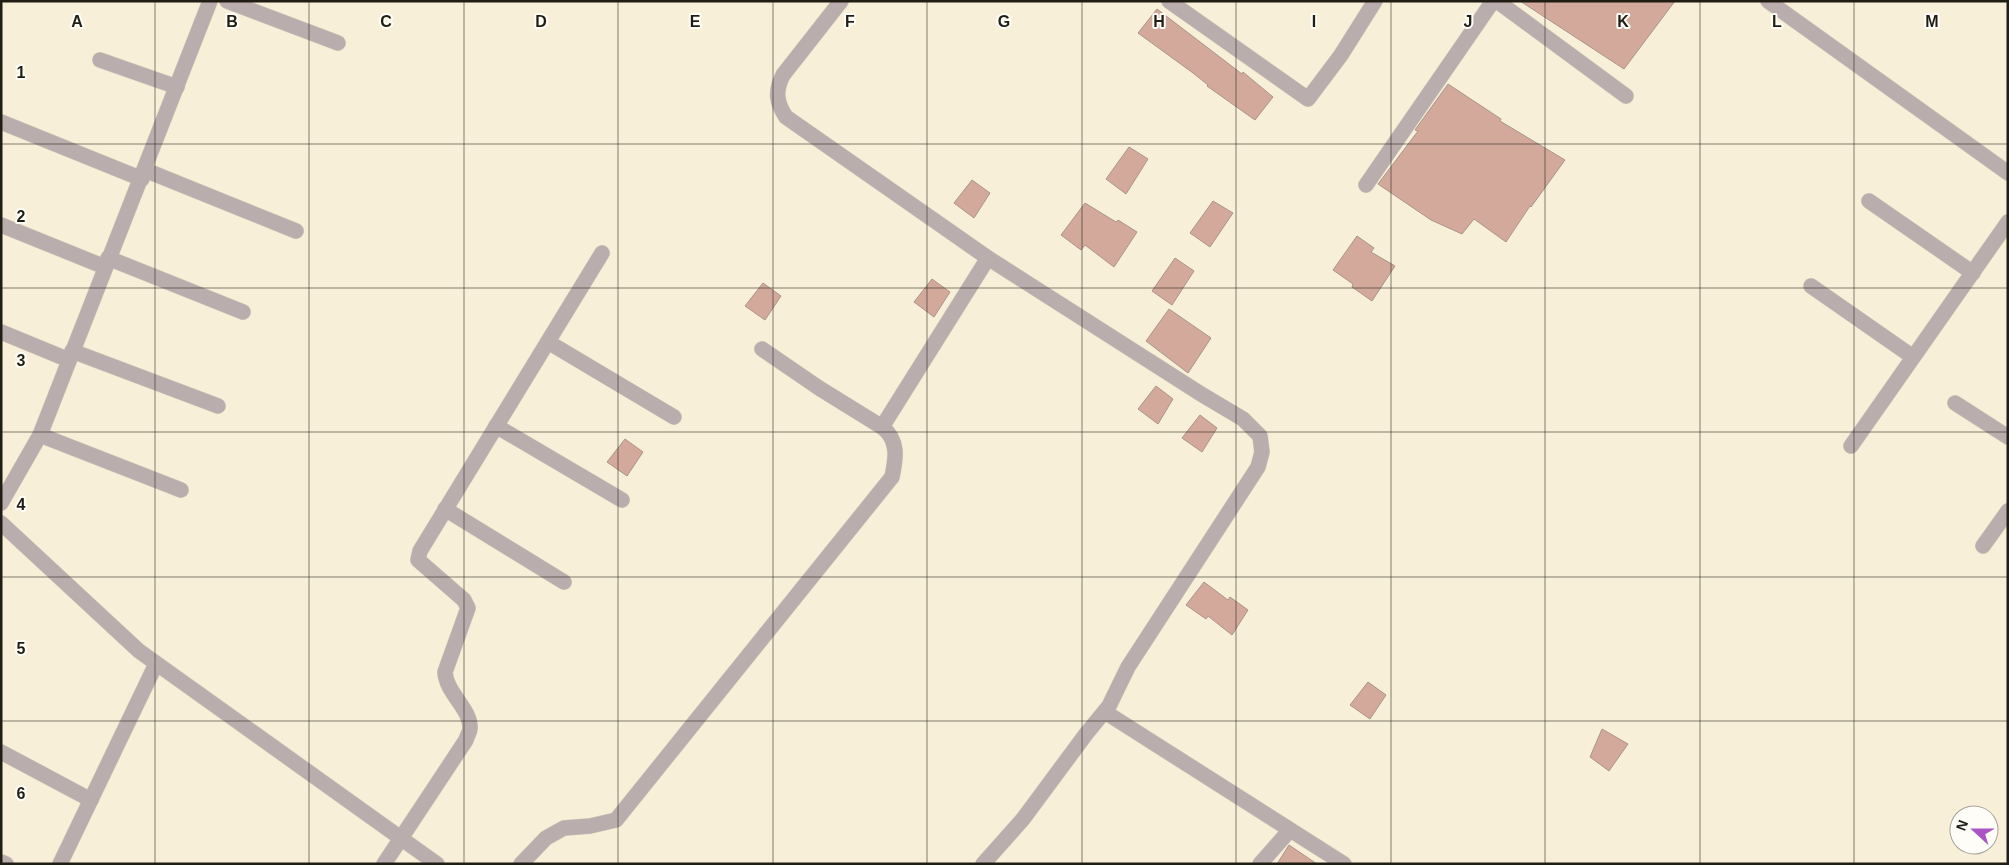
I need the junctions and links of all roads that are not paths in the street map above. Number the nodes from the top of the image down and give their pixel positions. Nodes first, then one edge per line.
1 (210, 1) edge
2 (227, 1) edge
3 (841, 1) edge
4 (1169, 1) edge
5 (1375, 1) edge
6 (1493, 1) edge
7 (1497, 1) edge
8 (1768, 1) edge
9 (260, 7) edge
10 (338, 43) dead end
11 (100, 60) dead end
12 (177, 88) junction
13 (1626, 96) dead end
14 (1, 122) edge
15 (2008, 173) edge
16 (144, 174) junction
17 (1366, 185) dead end
18 (1869, 200) dead end
19 (2008, 222) edge
20 (1, 225) edge
21 (296, 231) dead end
22 (602, 253) dead end
23 (988, 258) junction
24 (106, 262) junction
25 (1973, 273) junction
26 (1811, 286) dead end
27 (243, 312) dead end
28 (1, 332) edge
29 (548, 342) junction
30 (762, 349) dead end
31 (71, 356) junction
32 (1913, 357) junction
33 (1955, 403) dead end
34 (218, 406) dead end
35 (674, 416) dead end
36 (496, 426) junction
37 (882, 427) junction
38 (40, 435) junction
39 (2008, 438) edge
40 (1851, 446) dead end
41 (182, 490) dead end
42 (622, 500) dead end
43 (1, 503) edge
44 (445, 509) junction
45 (2008, 512) edge
46 (1, 523) edge
47 (1984, 546) dead end
48 (564, 582) dead end
49 (156, 664) junction
50 (1105, 712) junction
51 (1, 752) edge
52 (91, 800) junction
53 (1290, 830) junction
54 (401, 838) junction
55 (1, 862) edge
56 (6, 864) edge
57 (60, 864) edge
58 (384, 864) edge
59 (437, 864) edge
60 (521, 864) edge
61 (983, 864) edge
62 (1260, 864) edge
63 (1344, 864) edge

1 - 12 street
2 - 9 street
3 - 23 street
4 - 5 street
6 - 17 street
7 - 13 street
8 - 15 street
9 - 10 street
11 - 12 street
12 - 16 street
14 - 16 street
16 - 21 street
16 - 24 street
18 - 25 street
19 - 25 street
20 - 24 street
22 - 29 street
23 - 37 street
23 - 50 street
24 - 27 street
24 - 31 street
25 - 32 street
26 - 32 street
28 - 31 street
29 - 35 street
29 - 36 street
30 - 37 street
31 - 34 street
31 - 38 street
32 - 40 street
33 - 39 street
36 - 42 street
36 - 44 street
37 - 60 street
38 - 41 street
38 - 43 street
44 - 48 street
44 - 54 street
45 - 47 street
46 - 49 street
49 - 52 street
49 - 54 street
50 - 53 street
50 - 61 street
51 - 52 street
52 - 57 street
53 - 62 street
53 - 63 street
54 - 58 street
54 - 59 street
55 - 56 street

